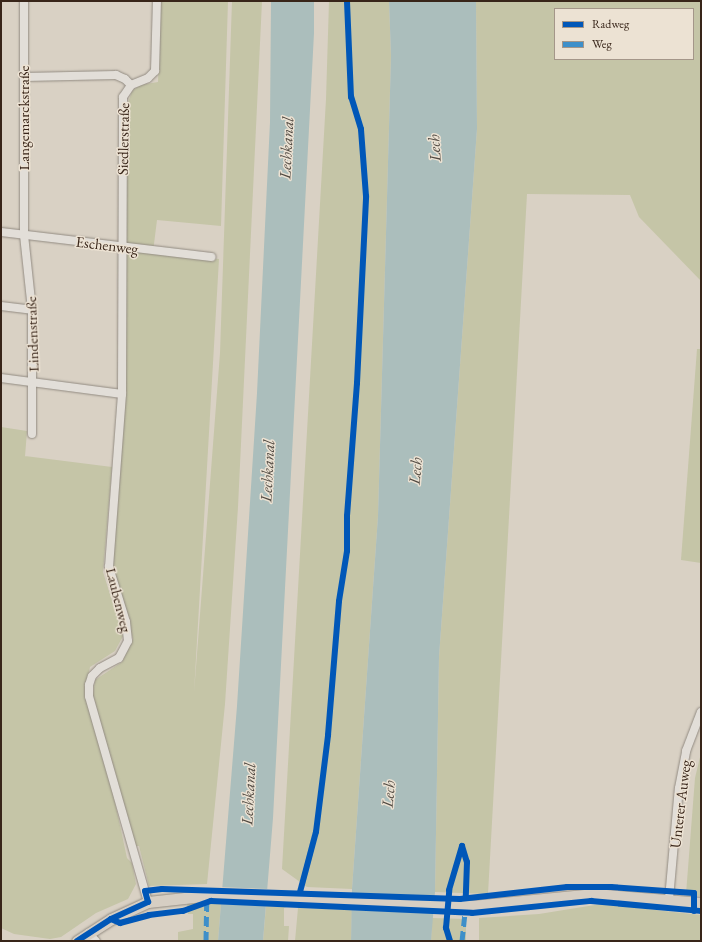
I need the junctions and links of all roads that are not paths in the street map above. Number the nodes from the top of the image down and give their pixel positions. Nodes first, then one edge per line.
1 (24, 1) edge
2 (157, 1) edge
3 (25, 76) junction
4 (131, 85) junction
5 (1, 232) edge
6 (24, 235) junction
7 (122, 247) junction
8 (212, 257) dead end
9 (1, 306) edge
10 (32, 310) junction
11 (1, 378) edge
12 (33, 382) junction
13 (122, 394) junction
14 (32, 434) dead end
15 (701, 712) edge
16 (669, 899) junction
17 (148, 902) junction
18 (701, 903) edge
19 (92, 937) edge
20 (77, 941) edge

1 - 3 street, Langemarckstraße
2 - 4 street, Siedlerstraße
3 - 4 street
3 - 6 street, Langemarckstraße
4 - 7 street, Siedlerstraße
5 - 6 street, Eschenweg
6 - 7 street, Eschenweg
6 - 10 street, Lindenstraße
7 - 8 street, Eschenweg
7 - 13 street, Laubenweg
9 - 10 street
10 - 12 street, Lindenstraße
11 - 12 street
12 - 13 street
12 - 14 street, Lindenstraße
13 - 17 street, Laubenweg
15 - 16 street, Unterer Auweg
16 - 17 main road
16 - 18 main road
17 - 19 main road
19 - 20 main road

